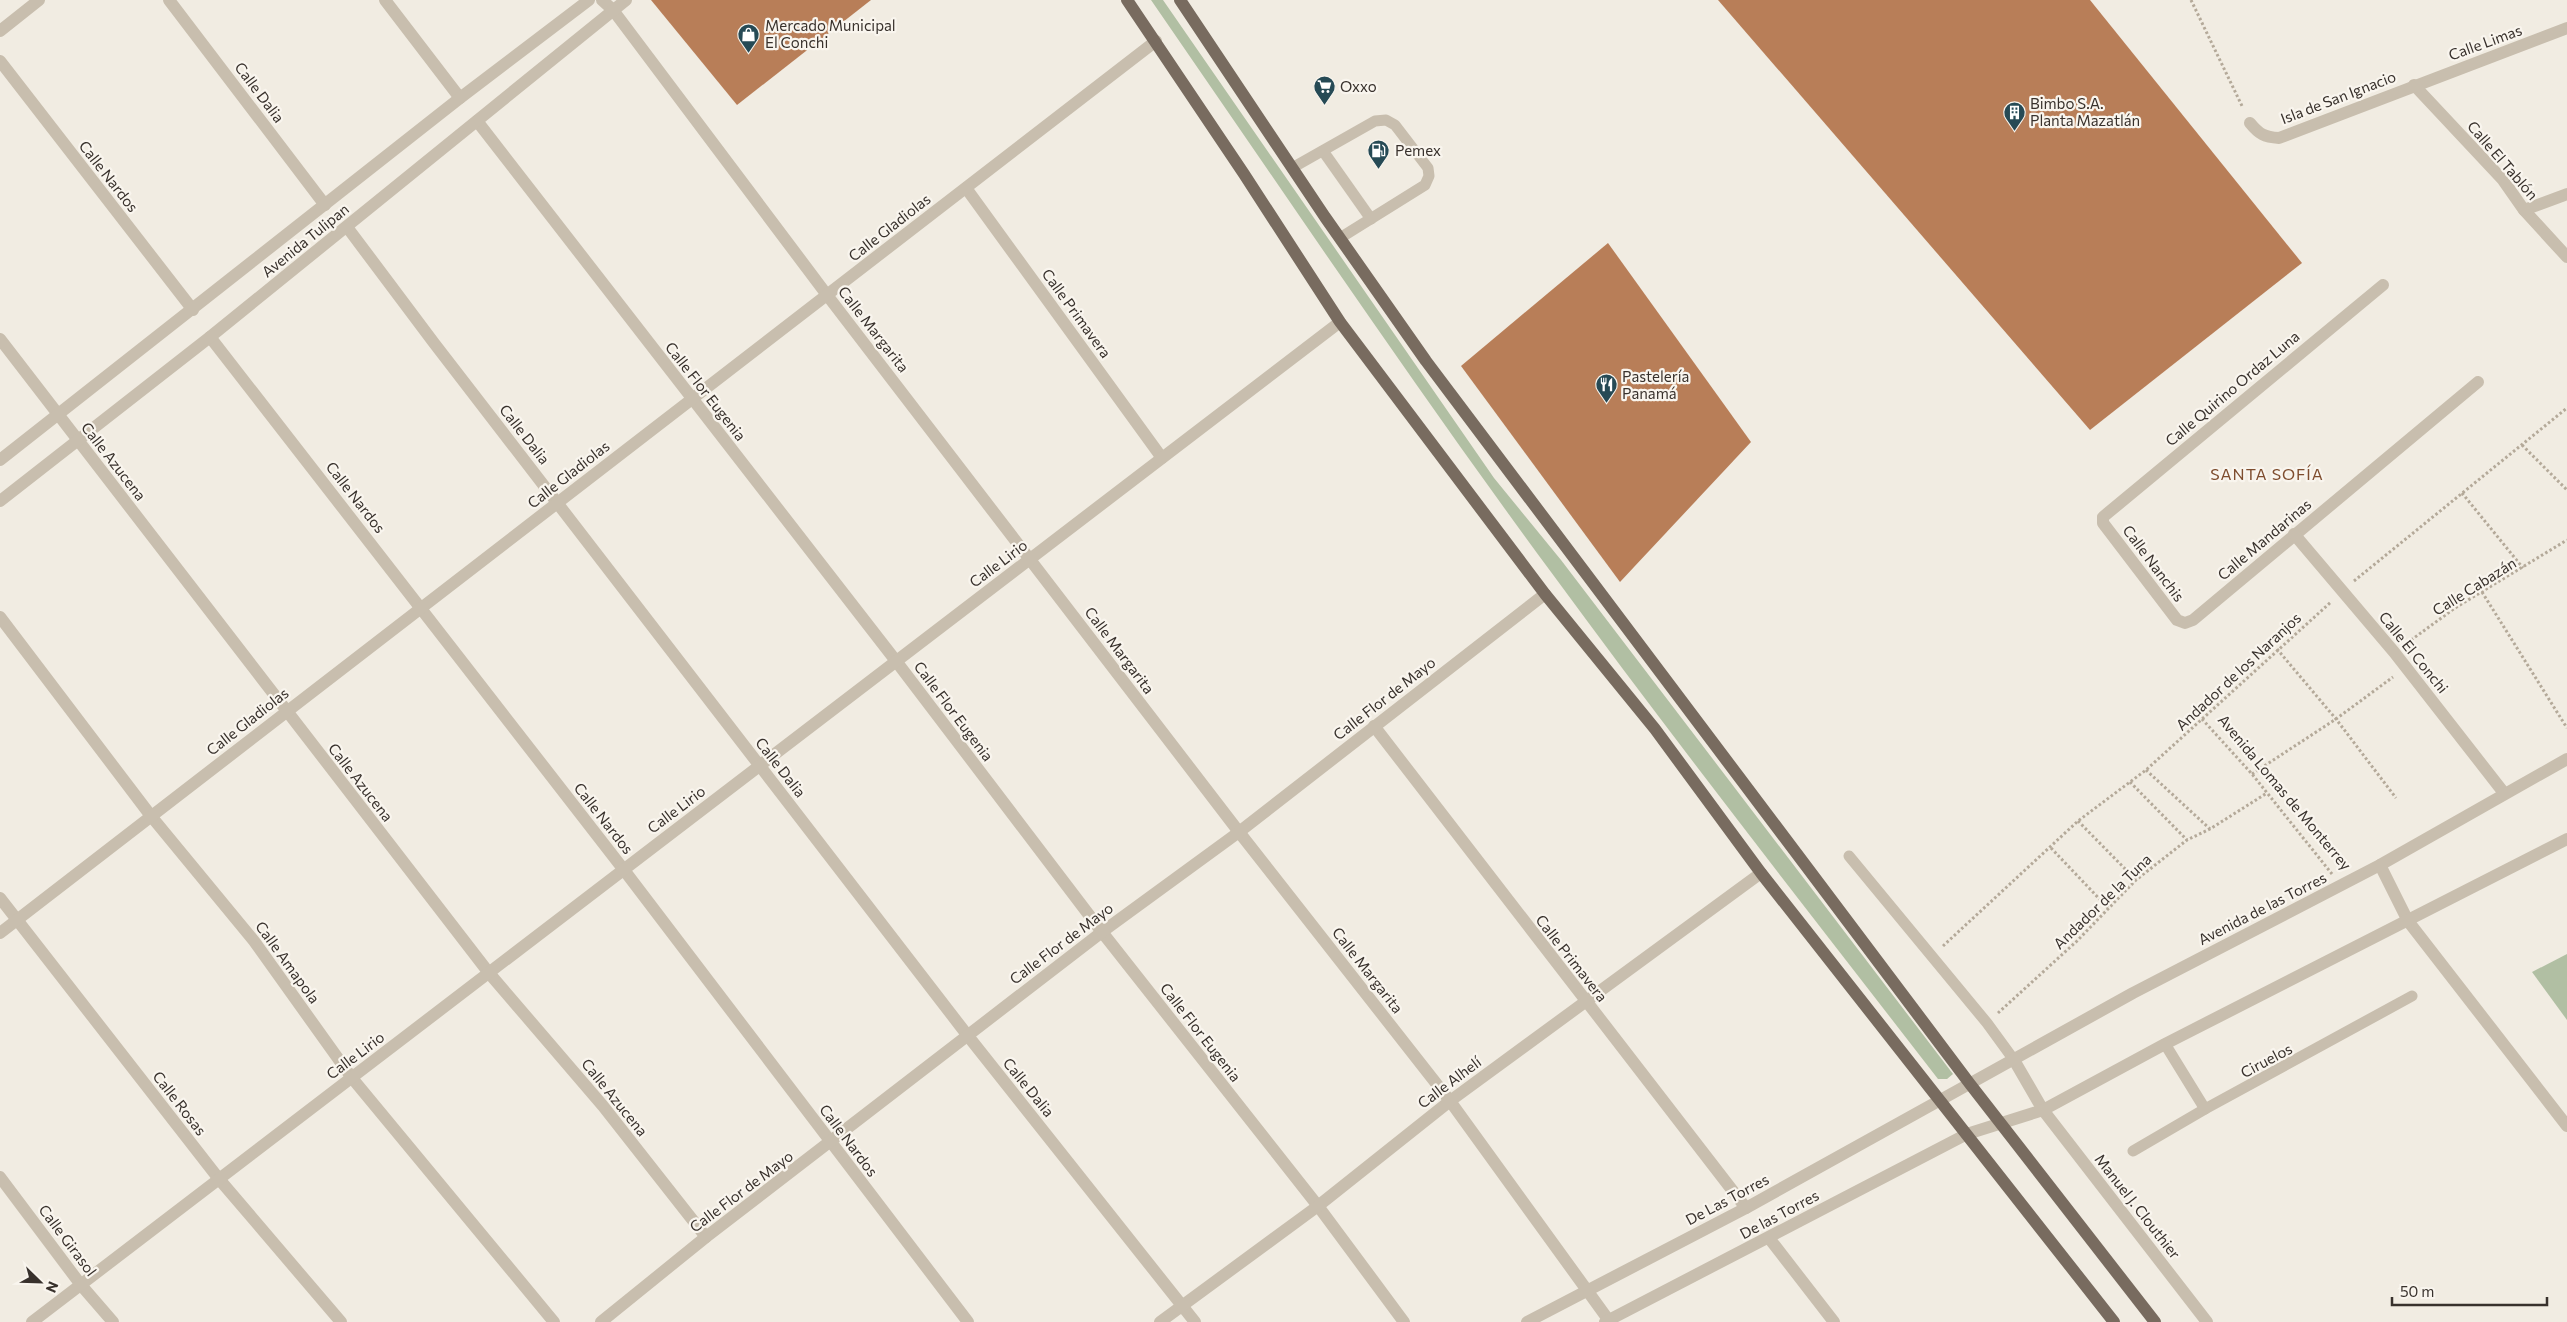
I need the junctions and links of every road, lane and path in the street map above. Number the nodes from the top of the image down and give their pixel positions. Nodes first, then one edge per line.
1 (39, 0) edge
2 (169, 0) edge
3 (385, 0) edge
4 (590, 0) edge
5 (602, 0) edge
6 (626, 0) edge
7 (1127, 0) edge
8 (1180, 0) edge
9 (2191, 0) edge
10 (614, 10) junction
11 (2567, 28) edge
12 (0, 31) edge
13 (1156, 41) junction
14 (0, 61) edge
15 (2414, 85) junction
16 (460, 98) junction
17 (477, 121) junction
18 (2250, 123) joint
19 (1323, 151) junction
20 (1292, 168) junction
21 (966, 188) junction
22 (2567, 194) edge
23 (325, 204) junction
24 (2524, 210) junction
25 (1371, 219) junction
26 (347, 227) junction
27 (1340, 238) junction
28 (2567, 258) edge
29 (2383, 285) dead end
30 (827, 295) junction
31 (193, 310) junction
32 (1340, 322) junction
33 (210, 337) junction
34 (0, 339) edge
35 (2478, 382) dead end
36 (692, 399) junction
37 (2567, 408) edge
38 (59, 416) junction
39 (78, 441) junction
40 (2522, 444) junction
41 (1162, 458) junction
42 (0, 460) edge
43 (2567, 490) edge
44 (2462, 493) junction
45 (0, 501) edge
46 (558, 503) junction
47 (2104, 517) joint
48 (2294, 534) junction
49 (2567, 540) edge
50 (1030, 559) junction
51 (2524, 568) junction
52 (2343, 591) junction
53 (2482, 592) junction
54 (1545, 594) junction
55 (421, 608) junction
56 (0, 617) edge
57 (2185, 623) joint
58 (2277, 649) junction
59 (2394, 652) junction
60 (896, 661) junction
61 (2406, 667) junction
62 (286, 712) junction
63 (2202, 719) junction
64 (2336, 719) junction
65 (1374, 726) junction
66 (2567, 728) edge
67 (2567, 759) edge
68 (760, 766) junction
69 (2146, 770) junction
70 (2252, 774) junction
71 (2130, 782) junction
72 (2267, 793) junction
73 (2504, 793) junction
74 (2396, 798) dead end
75 (151, 816) junction
76 (2078, 821) junction
77 (2210, 829) junction
78 (1239, 832) junction
79 (2567, 839) edge
80 (2187, 840) junction
81 (2051, 848) junction
82 (1849, 856) dead end
83 (2380, 865) junction
84 (624, 870) junction
85 (1760, 873) junction
86 (2136, 880) junction
87 (2342, 886) junction
88 (0, 898) edge
89 (2110, 909) junction
90 (16, 920) junction
91 (2408, 921) junction
92 (0, 932) edge
93 (1102, 932) junction
94 (1931, 957) junction
95 (488, 973) junction
96 (2412, 996) dead end
97 (1585, 1002) junction
98 (1987, 1022) junction
99 (968, 1036) junction
100 (2165, 1044) junction
101 (2014, 1060) junction
102 (352, 1078) junction
103 (1970, 1084) junction
104 (1450, 1101) junction
105 (1940, 1102) junction
106 (2205, 1109) junction
107 (2043, 1110) junction
108 (2001, 1123) junction
109 (2567, 1126) edge
110 (1967, 1134) junction
111 (830, 1143) junction
112 (2133, 1151) dead end
113 (0, 1177) edge
114 (219, 1179) junction
115 (1318, 1206) junction
116 (1746, 1208) junction
117 (706, 1237) junction
118 (1769, 1238) junction
119 (81, 1285) junction
120 (1587, 1291) junction
121 (1182, 1305) junction
122 (1608, 1321) edge
123 (32, 1322) edge
124 (113, 1322) edge
125 (341, 1322) edge
126 (554, 1322) edge
127 (601, 1322) edge
128 (968, 1322) edge
129 (1160, 1322) edge
130 (1195, 1322) edge
131 (1404, 1322) edge
132 (1527, 1322) edge
133 (1834, 1322) edge
134 (2114, 1322) edge
135 (2155, 1322) edge
136 (2207, 1322) edge

1 - 12 street
2 - 23 street, Calle Dalia
3 - 16 street
4 - 16 street, Avenida Tulipan
5 - 10 street, Calle Margarita
6 - 10 street, Avenida Tulipan
7 - 13 main road
8 - 20 main road
9 - 18 path
10 - 17 street, Avenida Tulipan
10 - 30 street, Calle Margarita
11 - 15 street, Calle Limas
13 - 21 street, Calle Gladiolas
13 - 32 main road
14 - 31 street, Calle Nardos
15 - 18 street, Isla de San Ignacio
15 - 24 street, Calle El Tablón
16 - 23 street, Avenida Tulipan
17 - 26 street, Avenida Tulipan
17 - 36 street, Calle Flor Eugenia
19 - 20 lane
19 - 25 lane
19 - 25 lane
20 - 27 main road
21 - 30 street, Calle Gladiolas
21 - 41 street, Calle Primavera
22 - 24 street
23 - 31 street, Avenida Tulipan
24 - 28 street, Calle El Tablón
25 - 27 lane
26 - 33 street, Avenida Tulipan
26 - 46 street, Calle Dalia
27 - 103 main road
29 - 47 street, Calle Quirino Ordaz Luna
30 - 36 street, Calle Gladiolas
30 - 50 street, Calle Margarita
31 - 38 street, Avenida Tulipan
32 - 41 street, Calle Lirio
32 - 54 main road
33 - 39 street, Avenida Tulipan
33 - 55 street, Calle Nardos
34 - 38 street, Calle Azucena
35 - 48 street, Calle Mandarinas
36 - 46 street, Calle Gladiolas
36 - 60 street, Calle Flor Eugenia
37 - 40 path, Andador de los Naranjos
38 - 39 street, Calle Azucena
38 - 42 street, Avenida Tulipan
39 - 45 street, Avenida Tulipan
39 - 62 street, Calle Azucena
40 - 43 path
40 - 44 path, Andador de los Naranjos
41 - 50 street, Calle Lirio
44 - 51 path
44 - 52 path, Andador de los Naranjos
46 - 55 street, Calle Gladiolas
46 - 68 street, Calle Dalia
47 - 57 street, Calle Nanchis
48 - 52 street, Calle El Conchi
48 - 57 street, Calle Mandarinas
49 - 51 path, Calle Cabazán
50 - 60 street, Calle Lirio
50 - 78 street, Calle Margarita
51 - 53 path, Calle Cabazán
52 - 58 path, Andador de los Naranjos
52 - 59 street, Calle El Conchi
53 - 59 path, Calle Cabazán
53 - 66 path
54 - 65 street, Calle Flor de Mayo
54 - 85 main road
55 - 62 street, Calle Gladiolas
55 - 84 street, Calle Nardos
56 - 75 street, Calle Amapola
58 - 63 path, Andador de los Naranjos
58 - 64 path
59 - 61 street, Calle El Conchi
60 - 68 street, Calle Lirio
60 - 93 street, Calle Flor Eugenia
61 - 64 path
61 - 73 street, Calle El Conchi
62 - 75 street, Calle Gladiolas
62 - 95 street, Calle Azucena
63 - 69 path, Andador de los Naranjos
63 - 70 path, Avenida Lomas de Monterrey
64 - 70 path
64 - 74 path
65 - 78 street, Calle Flor de Mayo
65 - 97 street, Calle Primavera
67 - 73 street, Avenida de las Torres
68 - 84 street, Calle Lirio
68 - 99 street, Calle Dalia
69 - 71 path, Andador de los Naranjos
69 - 77 path
70 - 72 path, Avenida Lomas de Monterrey
71 - 76 path, Andador de los Naranjos
71 - 80 path
72 - 77 path, Andador de la Tuna
72 - 87 path, Avenida Lomas de Monterrey
73 - 83 street, Avenida de las Torres
75 - 90 street, Calle Gladiolas
75 - 102 street, Calle Amapola
76 - 81 path, Andador de los Naranjos
76 - 86 path
77 - 80 path, Andador de la Tuna
78 - 93 street, Calle Flor de Mayo
78 - 104 street, Calle Margarita
79 - 91 street
80 - 86 path, Andador de la Tuna
81 - 89 path
81 - 94 path, Andador de los Naranjos
82 - 94 lane
83 - 87 street, Avenida de las Torres
83 - 91 street
84 - 95 street, Calle Lirio
84 - 111 street, Calle Nardos
85 - 97 street, Calle Alhelí
85 - 105 main road
86 - 89 path, Andador de la Tuna
87 - 101 street, Avenida de las Torres
88 - 90 street, Calle Rosas
89 - 98 path, Andador de la Tuna
90 - 92 street, Calle Gladiolas
90 - 114 street, Calle Rosas
91 - 100 street
91 - 109 street
93 - 99 street, Calle Flor de Mayo
93 - 115 street, Calle Flor Eugenia
94 - 98 lane
95 - 102 street, Calle Lirio
95 - 117 street, Calle Azucena
96 - 106 lane, Ciruelos
97 - 104 street, Calle Alhelí
97 - 116 street, Calle Primavera
98 - 101 lane
99 - 111 street, Calle Flor de Mayo
99 - 121 street, Calle Dalia
100 - 106 lane
100 - 107 street
101 - 103 street, Avenida de las Torres
101 - 107 street, Manuel J. Clouthier
102 - 114 street, Calle Lirio
102 - 126 street, Calle Amapola
103 - 105 street, De Las Torres
103 - 108 main road
104 - 115 street, Calle Alhelí
104 - 120 street, Calle Margarita
105 - 110 main road
105 - 116 street, De Las Torres
106 - 112 lane, Ciruelos
107 - 108 street
107 - 136 street, Manuel J. Clouthier
108 - 110 street, De las Torres
108 - 135 main road
110 - 118 street, De las Torres
110 - 134 main road
111 - 117 street, Calle Flor de Mayo
111 - 128 street, Calle Nardos
113 - 119 street, Calle Girasol
114 - 119 street, Calle Lirio
114 - 125 street, Calle Rosas
115 - 121 street, Calle Alhelí
115 - 131 street, Calle Flor Eugenia
116 - 120 street, De Las Torres
117 - 127 street, Calle Flor de Mayo
118 - 122 street, De las Torres
118 - 133 street
119 - 123 street, Calle Lirio
119 - 124 street, Calle Girasol
120 - 122 street, Calle Margarita
120 - 132 street, De Las Torres
121 - 129 street, Calle Alhelí
121 - 130 street, Calle Dalia

